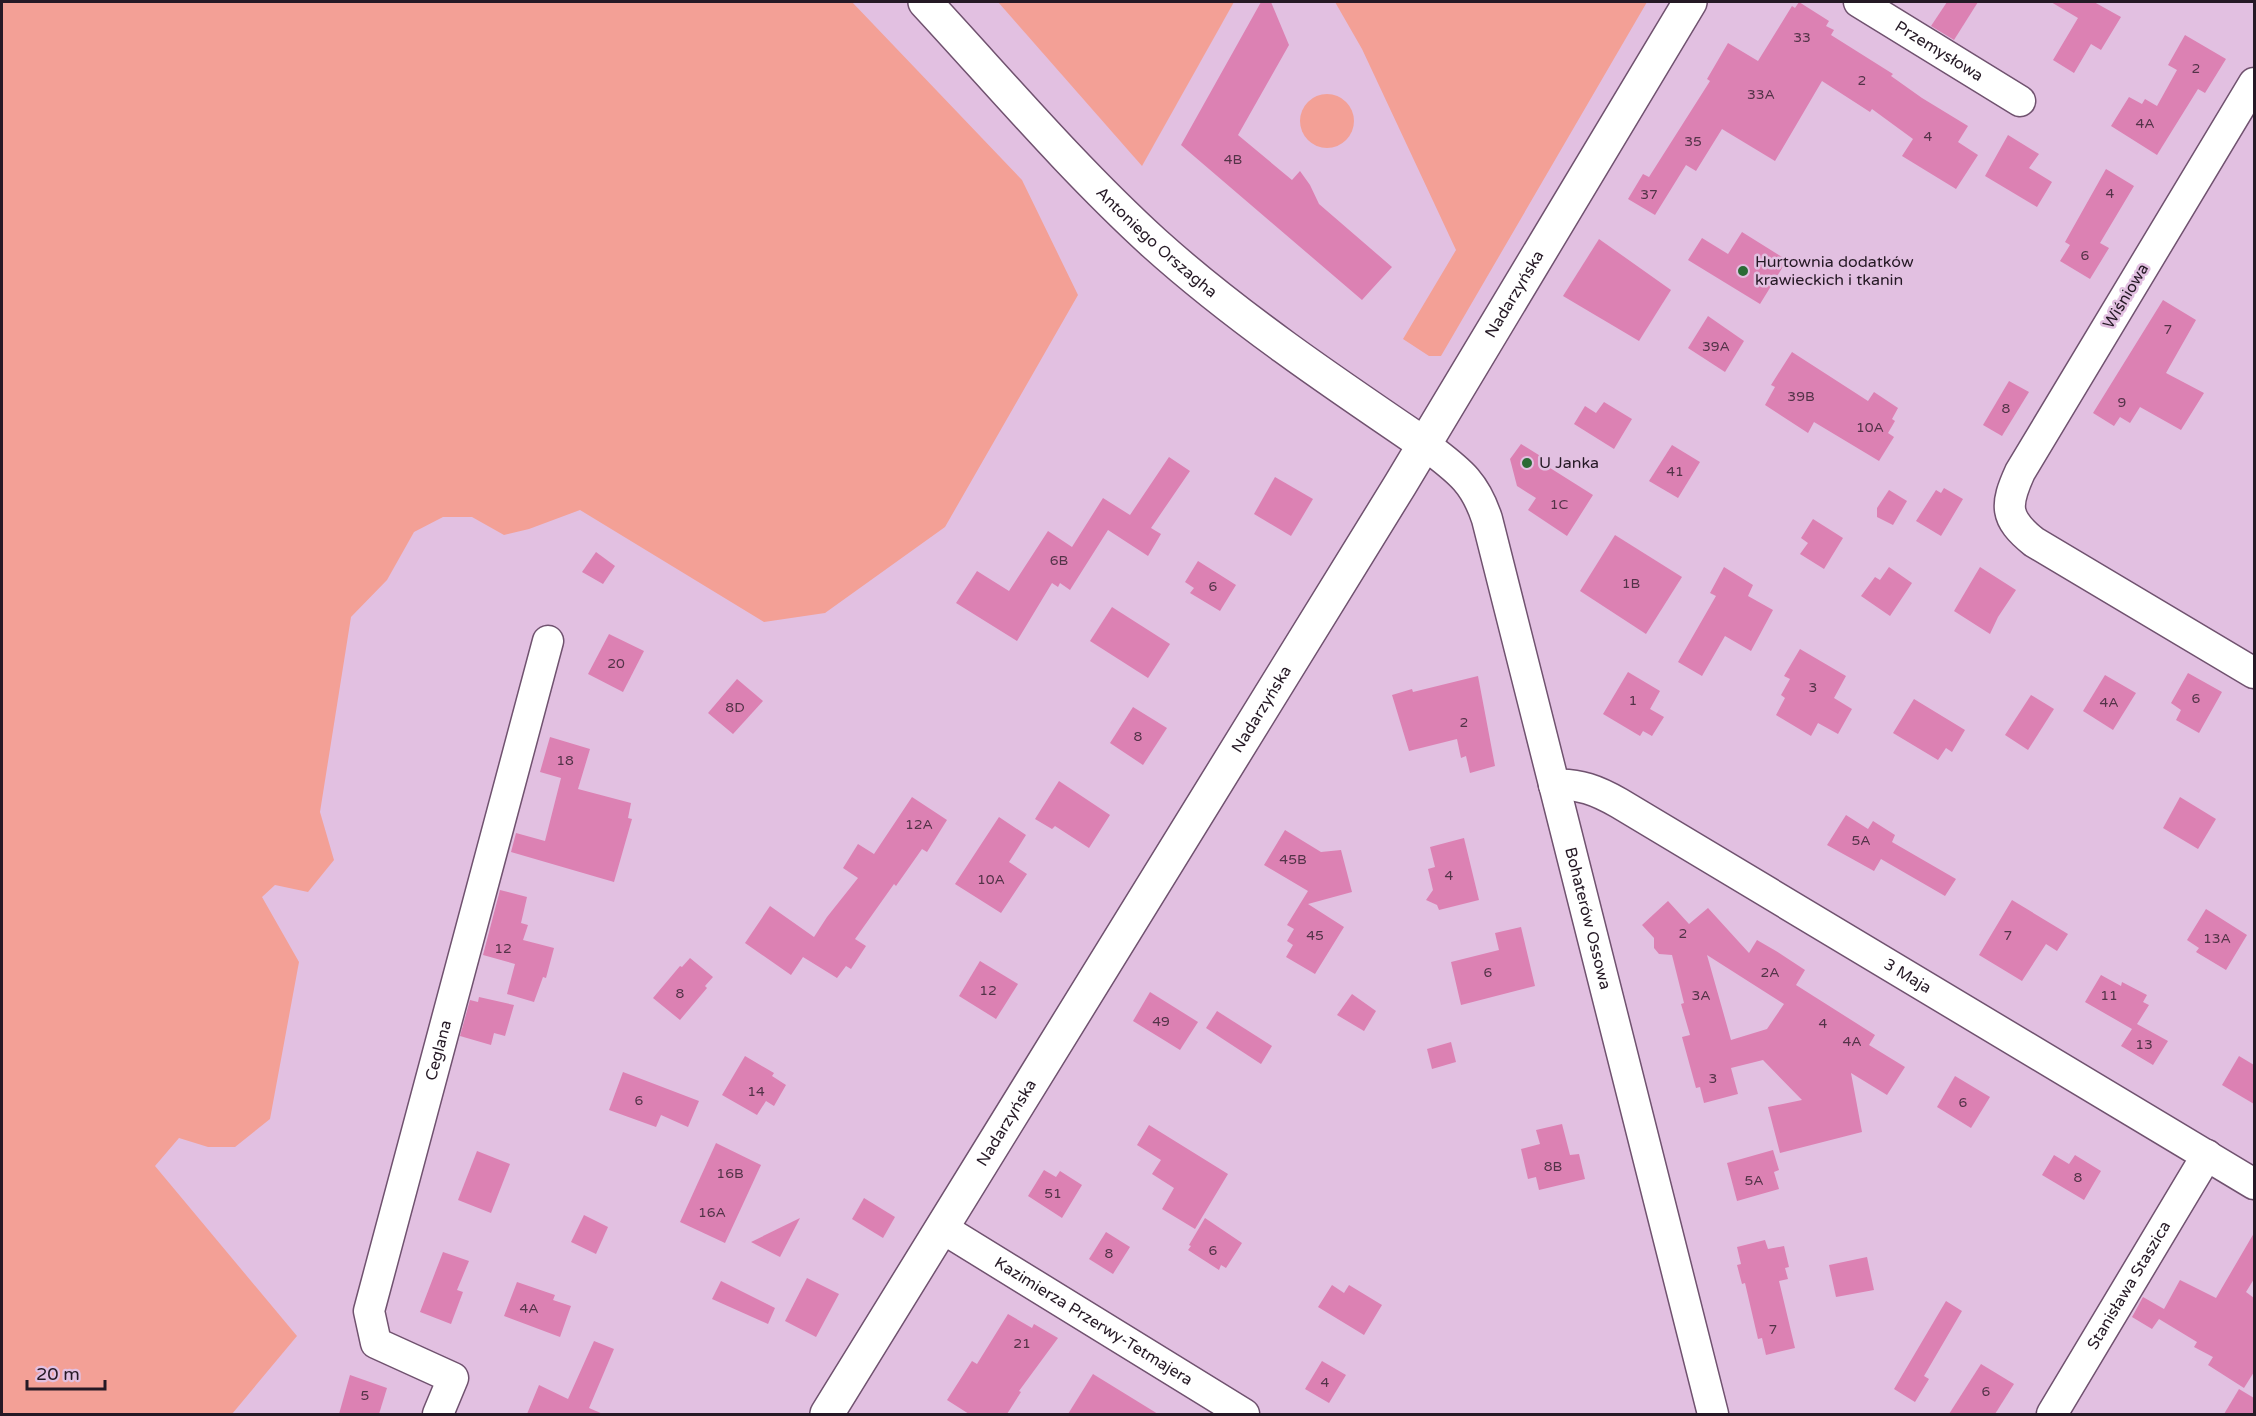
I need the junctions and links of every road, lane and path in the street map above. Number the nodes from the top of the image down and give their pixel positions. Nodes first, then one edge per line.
1 (925, 2) edge
2 (1690, 2) edge
3 (1859, 2) edge
4 (2254, 83) edge
5 (2020, 101) dead end
6 (1424, 444) junction
7 (548, 640) dead end
8 (2254, 673) edge
9 (1554, 785) junction
10 (2206, 1155) junction
11 (2254, 1184) edge
12 (942, 1228) junction
13 (438, 1414) edge
14 (827, 1414) edge
15 (1244, 1414) edge
16 (1713, 1414) edge
17 (2052, 1414) edge

1 - 6 main road, Antoniego Orszagha
2 - 6 main road, Nadarzyńska
3 - 5 street, Przemysłowa
4 - 8 street, Wiśniowa
6 - 9 street, Bohaterów Ossowa
6 - 12 main road, Nadarzyńska
7 - 13 street, Ceglana
9 - 10 street, 3 Maja
9 - 16 street, Bohaterów Ossowa
10 - 11 street, 3 Maja
10 - 17 street, Stanisława Staszica
12 - 14 main road, Nadarzyńska
12 - 15 street, Kazimierza Przerwy-Tetmajera

